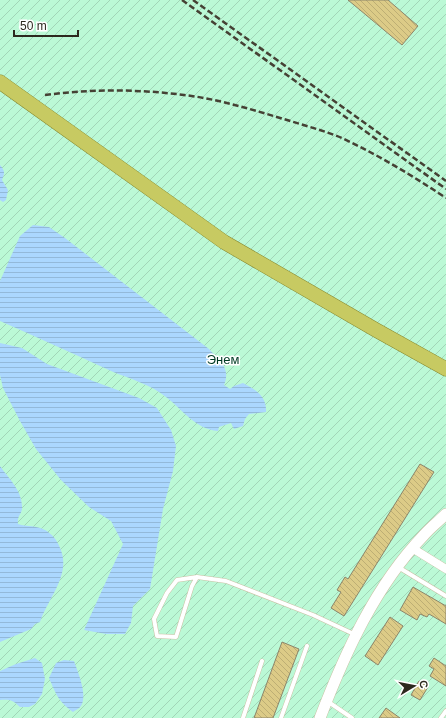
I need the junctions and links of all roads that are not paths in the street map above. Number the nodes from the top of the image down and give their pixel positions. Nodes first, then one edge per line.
1 (0, 82) edge
2 (446, 369) edge
3 (446, 514) edge
4 (412, 548) junction
5 (397, 567) junction
6 (446, 568) edge
7 (197, 577) junction
8 (446, 596) edge
9 (356, 635) junction
10 (307, 646) dead end
11 (262, 661) dead end
12 (327, 700) junction
13 (446, 711) edge
14 (243, 718) edge
15 (281, 718) edge
16 (320, 718) edge
17 (352, 718) edge
18 (441, 718) edge

1 - 2 highway
3 - 4 street
4 - 5 street
4 - 6 street
5 - 8 lane
5 - 9 street
7 - 7 lane
7 - 9 lane
9 - 12 street
10 - 15 lane
11 - 14 lane
12 - 16 street
12 - 17 lane
13 - 18 lane

